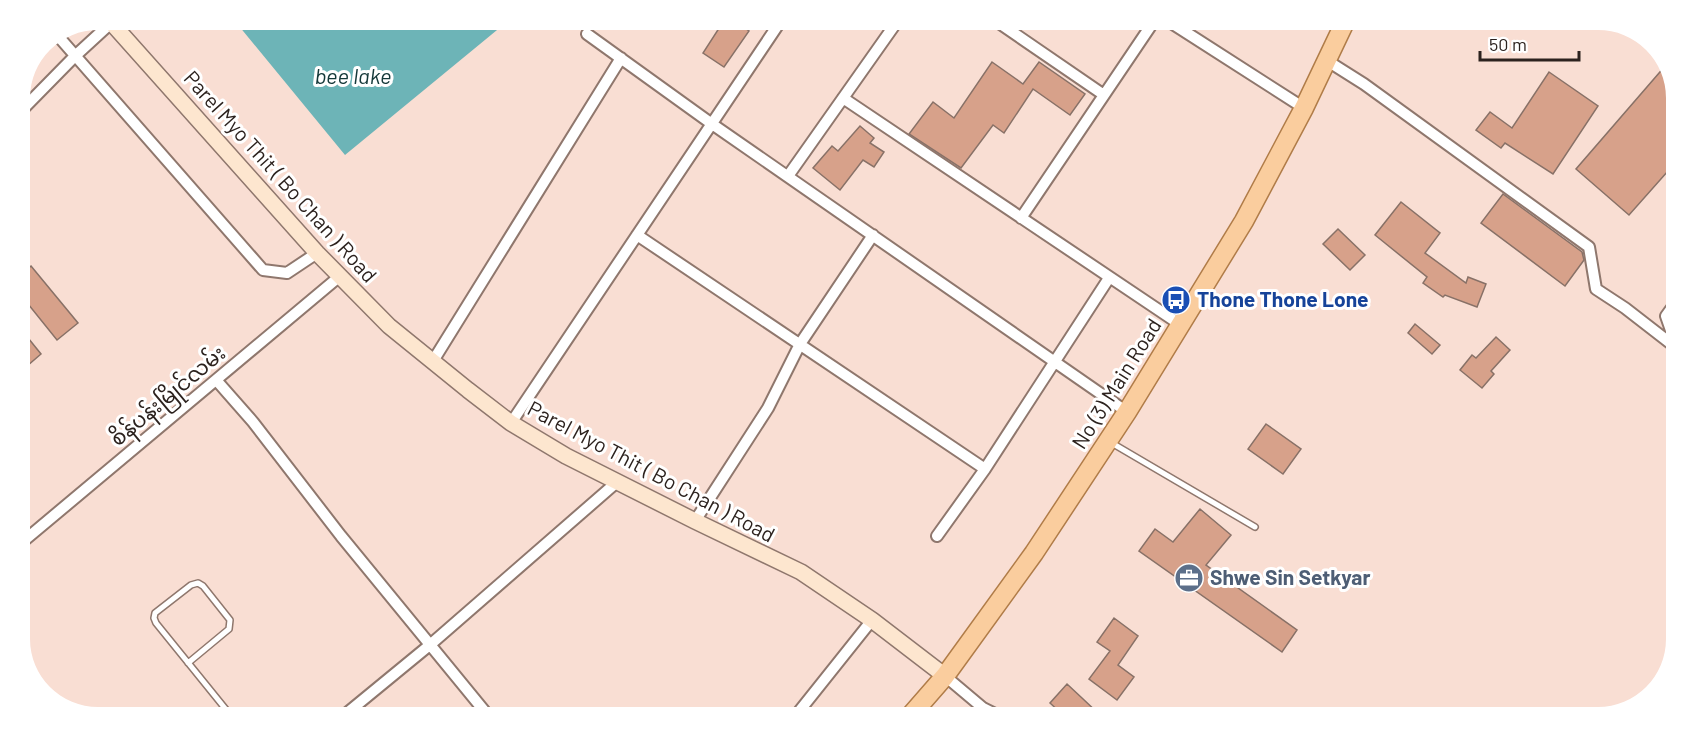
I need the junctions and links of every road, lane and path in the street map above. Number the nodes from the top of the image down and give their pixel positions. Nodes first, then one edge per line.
1 (101, 30) edge
2 (118, 30) edge
3 (775, 30) edge
4 (890, 30) edge
5 (1009, 30) edge
6 (1148, 30) edge
7 (1182, 30) edge
8 (1341, 30) edge
9 (587, 34) dead end
10 (62, 41) edge
11 (75, 56) junction
12 (621, 58) junction
13 (1326, 60) junction
14 (1104, 95) junction
15 (843, 98) junction
16 (30, 102) edge
17 (1305, 108) junction
18 (712, 124) junction
19 (788, 176) junction
20 (1021, 218) junction
21 (637, 235) junction
22 (873, 235) junction
23 (317, 253) junction
24 (340, 276) junction
25 (1109, 278) junction
26 (1181, 326) junction
27 (1666, 340) edge
28 (800, 344) junction
29 (433, 361) junction
30 (1053, 361) junction
31 (216, 381) junction
32 (1127, 412) junction
33 (511, 423) junction
34 (1108, 441) junction
35 (985, 469) junction
36 (617, 482) junction
37 (694, 522) junction
38 (1255, 527) dead end
39 (30, 536) edge
40 (937, 536) dead end
41 (872, 620) junction
42 (431, 644) junction
43 (188, 663) junction
44 (945, 675) junction
45 (224, 707) edge
46 (354, 707) edge
47 (481, 707) edge
48 (803, 707) edge
49 (918, 707) edge
50 (980, 707) edge

1 - 11 street
2 - 23 street, Parel Myo Thit ( Bo Chan ) Road
3 - 18 street
4 - 15 street
5 - 14 street
6 - 14 street
7 - 17 street
8 - 13 main road, No (3) Main Road
9 - 12 street
10 - 11 street
11 - 16 street
11 - 23 street
12 - 18 street
12 - 29 street
13 - 17 main road, No (3) Main Road
13 - 27 street
14 - 20 street
15 - 19 street
15 - 20 street
17 - 26 main road, No (3) Main Road
18 - 19 street
18 - 21 street
19 - 22 street
20 - 25 street
21 - 28 street
21 - 33 street
22 - 28 street
22 - 30 street
23 - 24 street, Parel Myo Thit ( Bo Chan ) Road
24 - 29 street, Parel Myo Thit ( Bo Chan ) Road
24 - 31 street, စိန်ပန်းမြိုင်လမ်း
25 - 26 street
25 - 30 street
26 - 32 main road, No (3) Main Road
28 - 35 street
28 - 37 street
29 - 33 street, Parel Myo Thit ( Bo Chan ) Road
30 - 32 street
30 - 35 street
31 - 39 street, စိန်ပန်းမြိုင်လမ်း
31 - 42 street
32 - 34 main road, No (3) Main Road
33 - 36 street, Parel Myo Thit ( Bo Chan ) Road
34 - 38 lane
34 - 44 main road, No (3) Main Road
35 - 40 street
36 - 37 street, Parel Myo Thit ( Bo Chan ) Road
36 - 42 street
37 - 41 street, Parel Myo Thit ( Bo Chan ) Road
41 - 44 street, Parel Myo Thit ( Bo Chan ) Road
41 - 48 street
42 - 46 street
42 - 47 street
43 - 43 lane
43 - 45 lane
44 - 49 main road, No (3) Main Road
44 - 50 street

